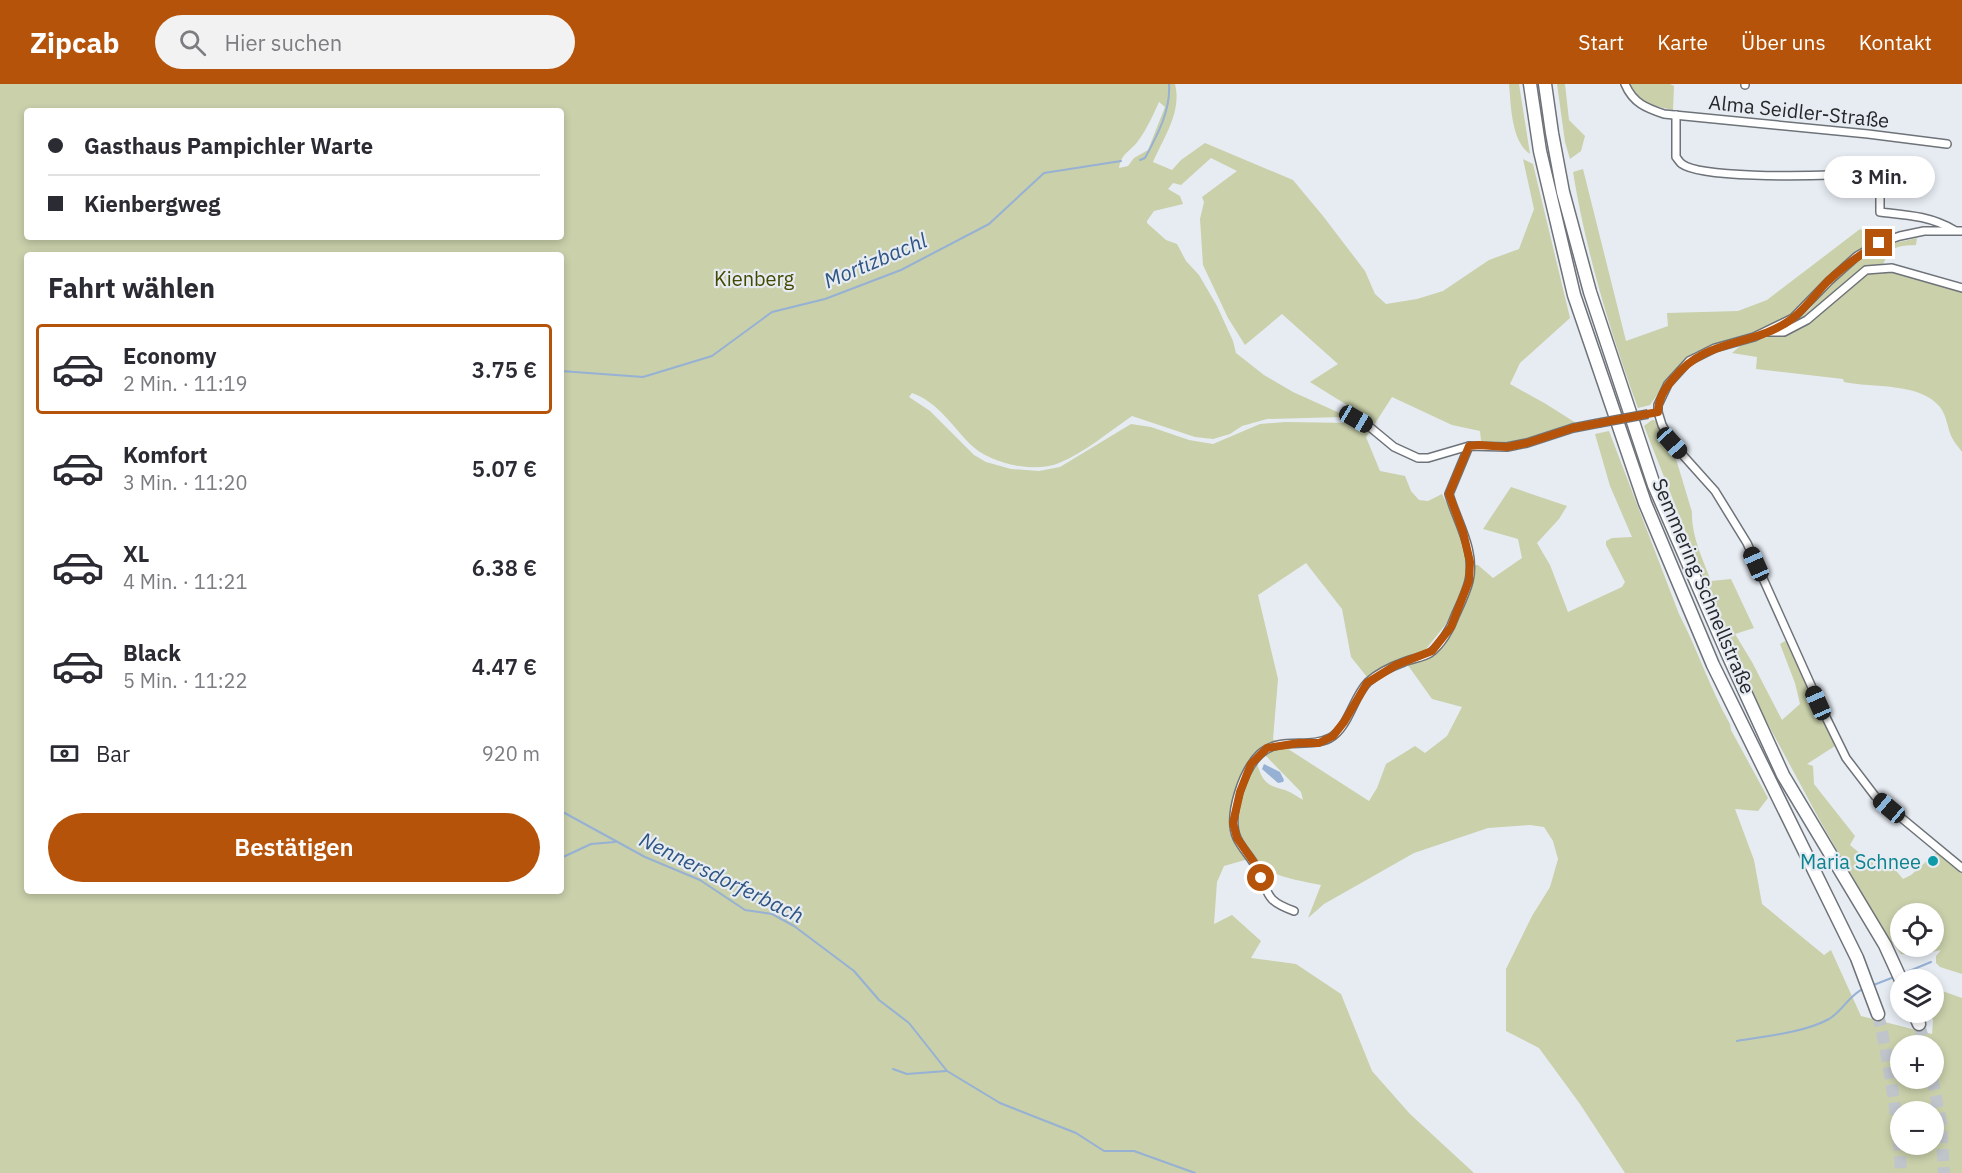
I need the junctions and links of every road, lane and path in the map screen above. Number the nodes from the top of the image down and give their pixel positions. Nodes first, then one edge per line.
1 (1530, 84) edge
2 (1545, 84) edge
3 (1625, 84) edge
4 (1676, 116) junction
5 (1947, 144) dead end
6 (1880, 169) dead end
7 (1831, 175) dead end
8 (1959, 231) edge
9 (1962, 288) edge
10 (1765, 332) junction
11 (1658, 408) junction
12 (1356, 419) dead end
13 (1469, 446) junction
14 (1962, 868) edge
15 (1294, 911) dead end
16 (1896, 969) edge
17 (1878, 1014) tunnel mouth

1 - 17 highway, Semmering Schnellstraße
2 - 16 highway, Semmering Schnellstraße
3 - 4 street, Alma Seidler-Straße
4 - 5 street, Alma Seidler-Straße
4 - 7 street
6 - 8 street
8 - 10 street
9 - 10 street
10 - 11 street
11 - 13 street, bridge
11 - 14 street
12 - 13 street
13 - 15 street

